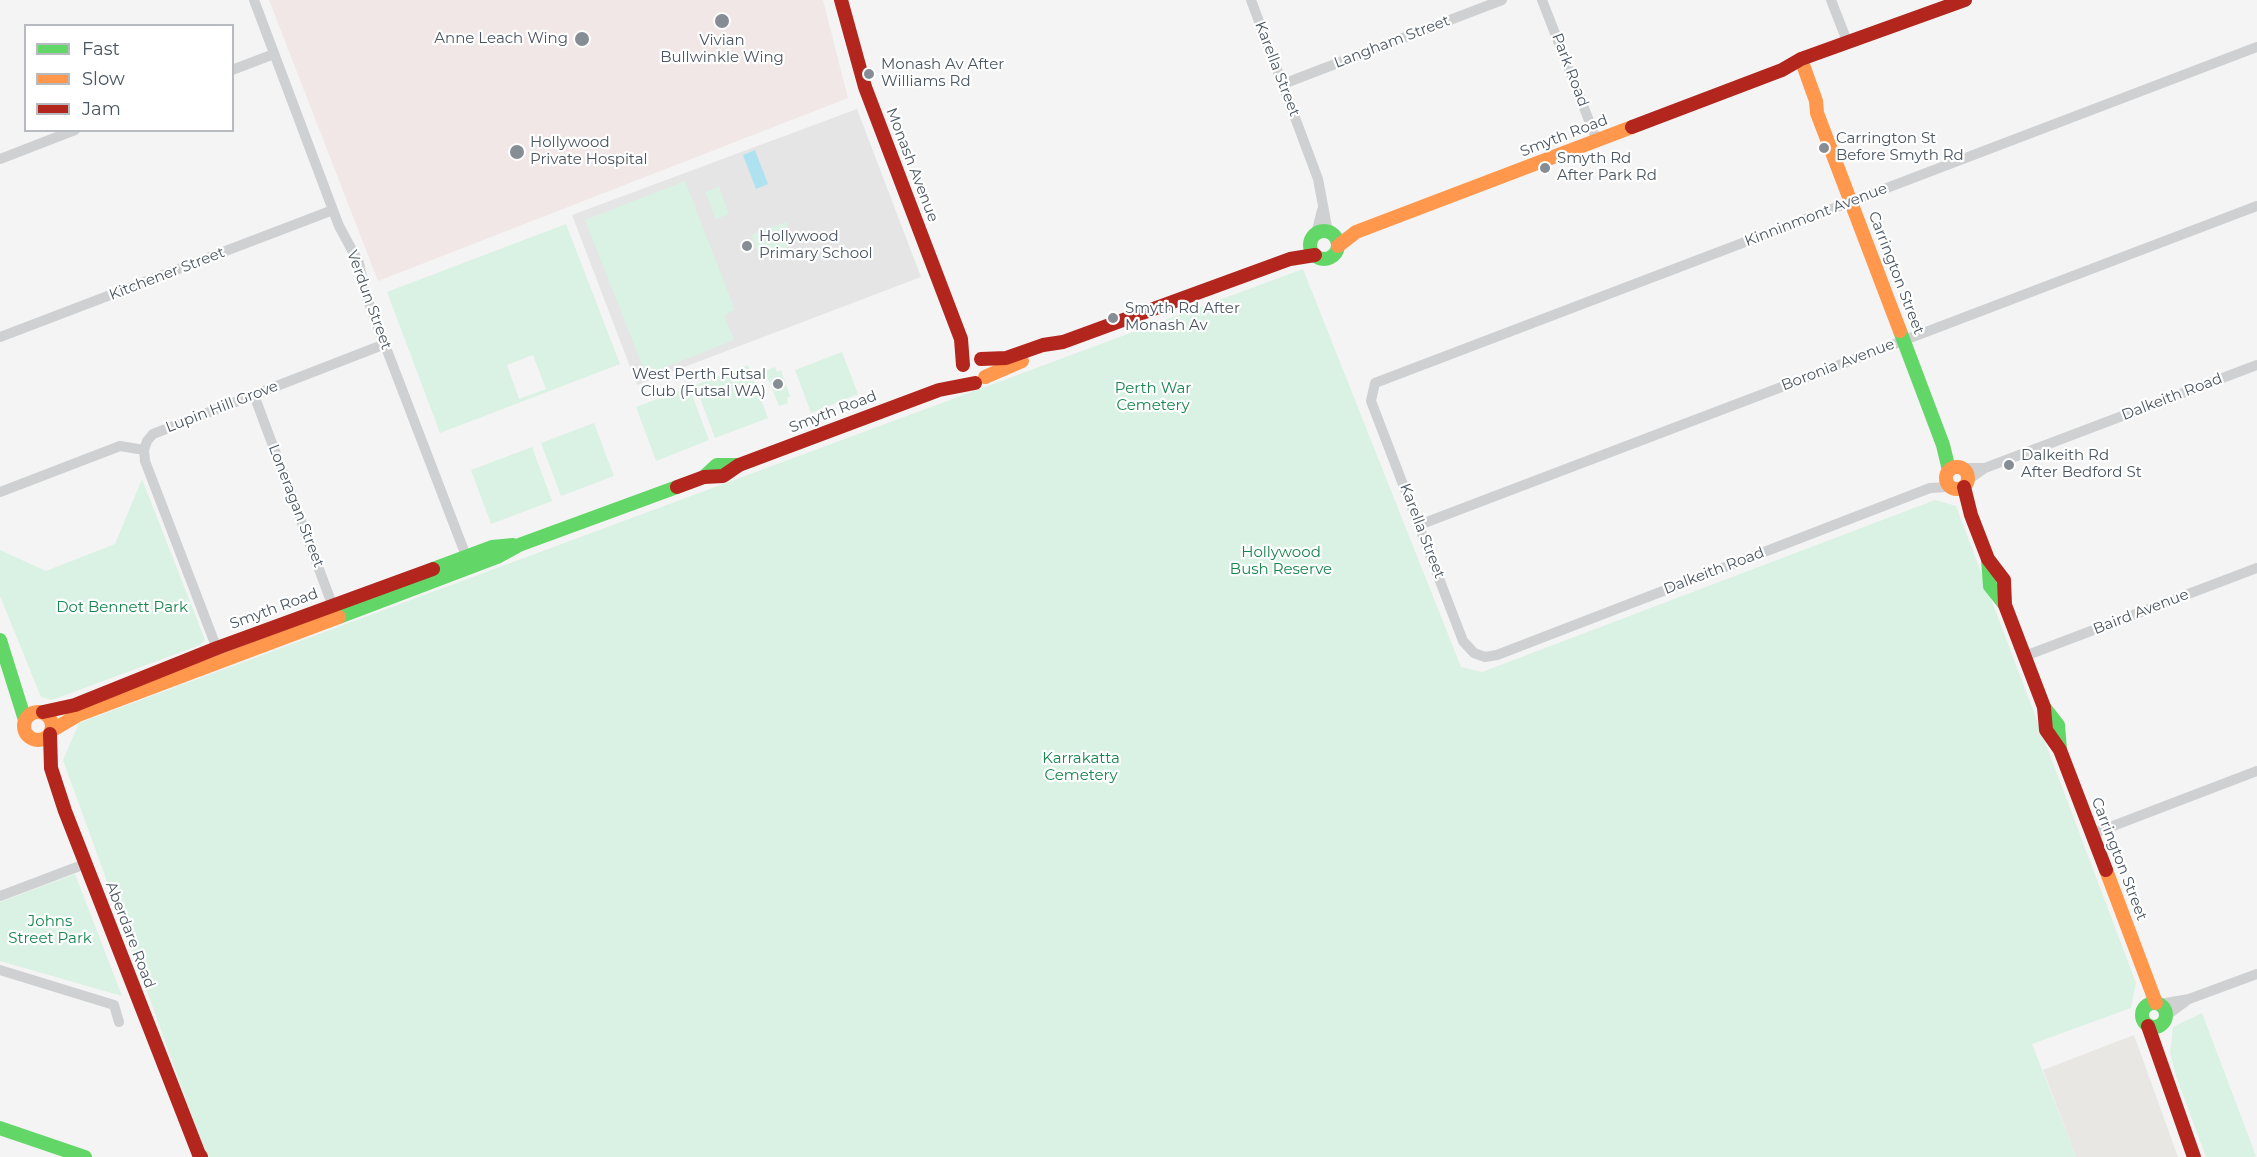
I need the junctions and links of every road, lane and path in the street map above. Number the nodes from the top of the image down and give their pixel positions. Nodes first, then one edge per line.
1 (254, 0) edge
2 (841, 0) edge
3 (1251, 0) edge
4 (1502, 0) edge
5 (1542, 0) edge
6 (1831, 0) edge
7 (1965, 0) edge
8 (1889, 29) junction
9 (1847, 41) junction
10 (2257, 47) edge
11 (274, 54) junction
12 (1795, 65) junction
13 (234, 69) edge
14 (1283, 84) junction
15 (70, 132) edge
16 (1597, 141) junction
17 (0, 159) edge
18 (1851, 202) junction
19 (2257, 206) edge
20 (333, 210) junction
21 (1323, 241) junction
22 (0, 338) edge
23 (961, 339) junction
24 (1904, 340) junction
25 (1063, 342) junction
26 (385, 344) junction
27 (980, 359) junction
28 (2257, 365) edge
29 (962, 366) junction
30 (980, 380) junction
31 (1375, 383) joint
32 (939, 390) junction
33 (254, 395) junction
34 (144, 450) junction
35 (1956, 478) junction
36 (0, 492) edge
37 (1419, 525) junction
38 (468, 562) junction
39 (2257, 568) edge
40 (335, 611) junction
41 (0, 640) edge
42 (217, 648) junction
43 (1497, 655) joint
44 (2025, 656) junction
45 (9, 662) junction
46 (222, 662) junction
47 (42, 712) junction
48 (25, 720) junction
49 (50, 733) junction
50 (33, 739) junction
51 (51, 768) junction
52 (2257, 771) edge
53 (2092, 834) junction
54 (85, 864) junction
55 (0, 896) edge
56 (0, 970) edge
57 (2257, 974) edge
58 (2156, 1013) junction
59 (119, 1022) dead end
60 (0, 1128) edge
61 (197, 1156) edge
62 (85, 1157) edge
63 (2194, 1157) edge

1 - 11 street, Verdun Street
2 - 23 main road, Monash Avenue
3 - 14 street, Karella Street
4 - 14 street, Langham Street
5 - 16 street, Park Road
6 - 9 street
7 - 8 main road, Smyth Road
8 - 9 main road, Smyth Road
8 - 12 main road, Smyth Road
9 - 12 main road, Smyth Road
10 - 18 street, Kinninmont Avenue
11 - 13 street
11 - 20 street, Verdun Street
12 - 16 main road, Smyth Road
12 - 18 main road, Carrington Street
14 - 21 street, Karella Street
15 - 17 street
16 - 21 main road, Smyth Road
18 - 24 main road, Carrington Street
18 - 31 street, Kinninmont Avenue
19 - 24 street, Boronia Avenue
20 - 22 street, Kitchener Street
20 - 26 street, Verdun Street
21 - 25 main road, Smyth Road
23 - 27 main road, Monash Avenue
23 - 29 main road, Monash Avenue
24 - 35 main road, Carrington Street
24 - 37 street, Boronia Avenue
25 - 27 main road, Smyth Road
25 - 30 main road, Smyth Road
26 - 33 street, Lupin Hill Grove
26 - 38 street, Verdun Street
27 - 29 main road
27 - 30 main road
28 - 35 street, Dalkeith Road
29 - 30 main road
29 - 32 main road, Smyth Road
30 - 32 main road, Smyth Road
31 - 37 street, Karella Street
32 - 38 main road, Smyth Road
33 - 34 street, Lupin Hill Grove
33 - 40 street, Loneragan Street
34 - 36 street
34 - 42 street
35 - 43 street, Dalkeith Road
35 - 44 main road, Carrington Street
37 - 43 street, Karella Street
38 - 40 main road, Smyth Road
39 - 44 street, Baird Avenue
40 - 42 main road, Smyth Road
40 - 46 main road, Smyth Road
41 - 45 main road
42 - 46 street
42 - 47 main road, Smyth Road
44 - 53 main road, Carrington Street
45 - 47 main road
45 - 48 main road
46 - 49 main road, Smyth Road
47 - 48 main road
47 - 49 main road
48 - 50 main road
49 - 50 main road
49 - 51 main road, Aberdare Road
50 - 51 main road, Aberdare Road
51 - 54 main road, Aberdare Road
52 - 53 street
53 - 58 main road, Carrington Street
54 - 55 street
54 - 61 main road, Aberdare Road
56 - 59 street
57 - 58 street
58 - 63 main road, Carrington Street
60 - 62 main road

